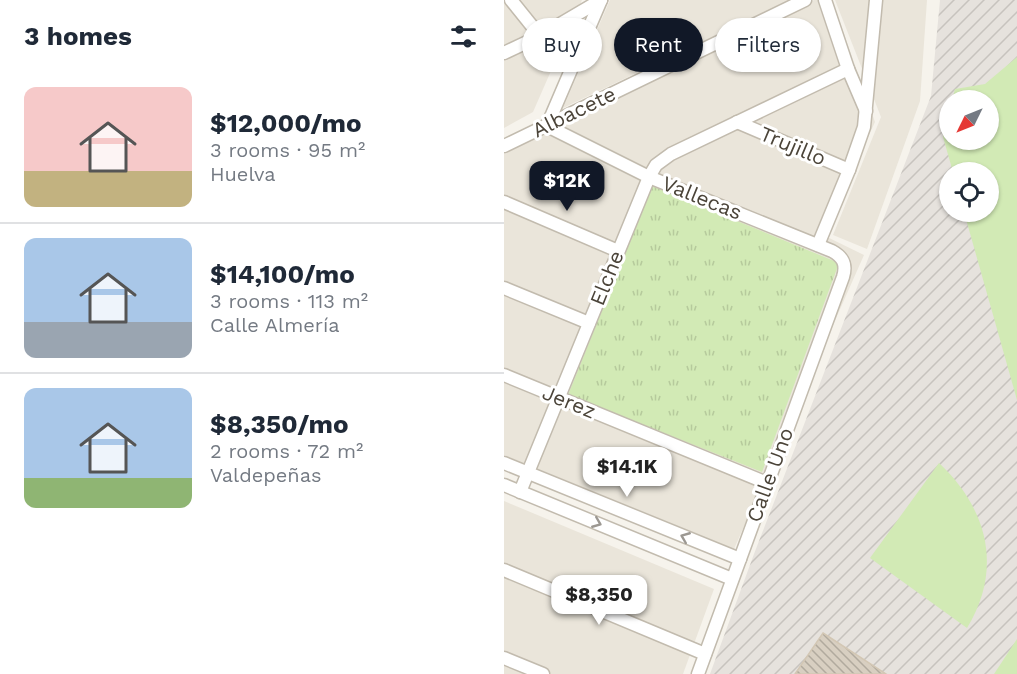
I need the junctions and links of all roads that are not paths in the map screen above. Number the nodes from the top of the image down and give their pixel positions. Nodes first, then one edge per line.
1 (511, 0) edge
2 (601, 0) edge
3 (805, 0) edge
4 (876, 0) edge
5 (826, 2) edge
6 (526, 18) edge
7 (570, 18) edge
8 (522, 44) edge
9 (504, 53) edge
10 (848, 69) junction
11 (866, 112) junction
12 (737, 122) junction
13 (547, 126) junction
14 (504, 146) edge
15 (849, 170) junction
16 (649, 177) junction
17 (504, 202) edge
18 (818, 245) junction
19 (618, 251) junction
20 (843, 277) joint
21 (504, 288) edge
22 (589, 323) junction
23 (504, 375) edge
24 (559, 398) junction
25 (504, 463) edge
26 (528, 473) junction
27 (767, 483) junction
28 (504, 485) edge
29 (520, 492) junction
30 (740, 559) junction
31 (504, 570) edge
32 (732, 579) junction
33 (705, 654) junction
34 (504, 658) edge
35 (543, 674) edge
36 (698, 674) edge

1 - 6 street
2 - 7 street
2 - 13 street
3 - 13 street, Albacete
4 - 11 street
5 - 10 street
8 - 9 street
10 - 11 street
10 - 12 street, Elche
11 - 15 street
12 - 15 street, Trujillo
12 - 16 street, Elche
13 - 14 street, Albacete
13 - 16 street, Vallecas
15 - 18 street
16 - 18 street, Vallecas
16 - 19 street, Elche
17 - 19 street
18 - 20 street, Vallecas
19 - 22 street, Elche
20 - 27 street, Calle Uno
21 - 22 street
22 - 24 street, Elche
23 - 24 street, Jerez
24 - 26 street, Elche
24 - 27 street, Jerez
25 - 26 street
26 - 29 street, Elche
30 -> 26 street
27 - 30 street, Calle Uno
28 - 29 street
29 -> 32 street
30 - 32 street, Calle Uno
31 - 33 street
32 - 33 street, Calle Uno
33 - 36 street, Calle Uno
34 - 35 street

